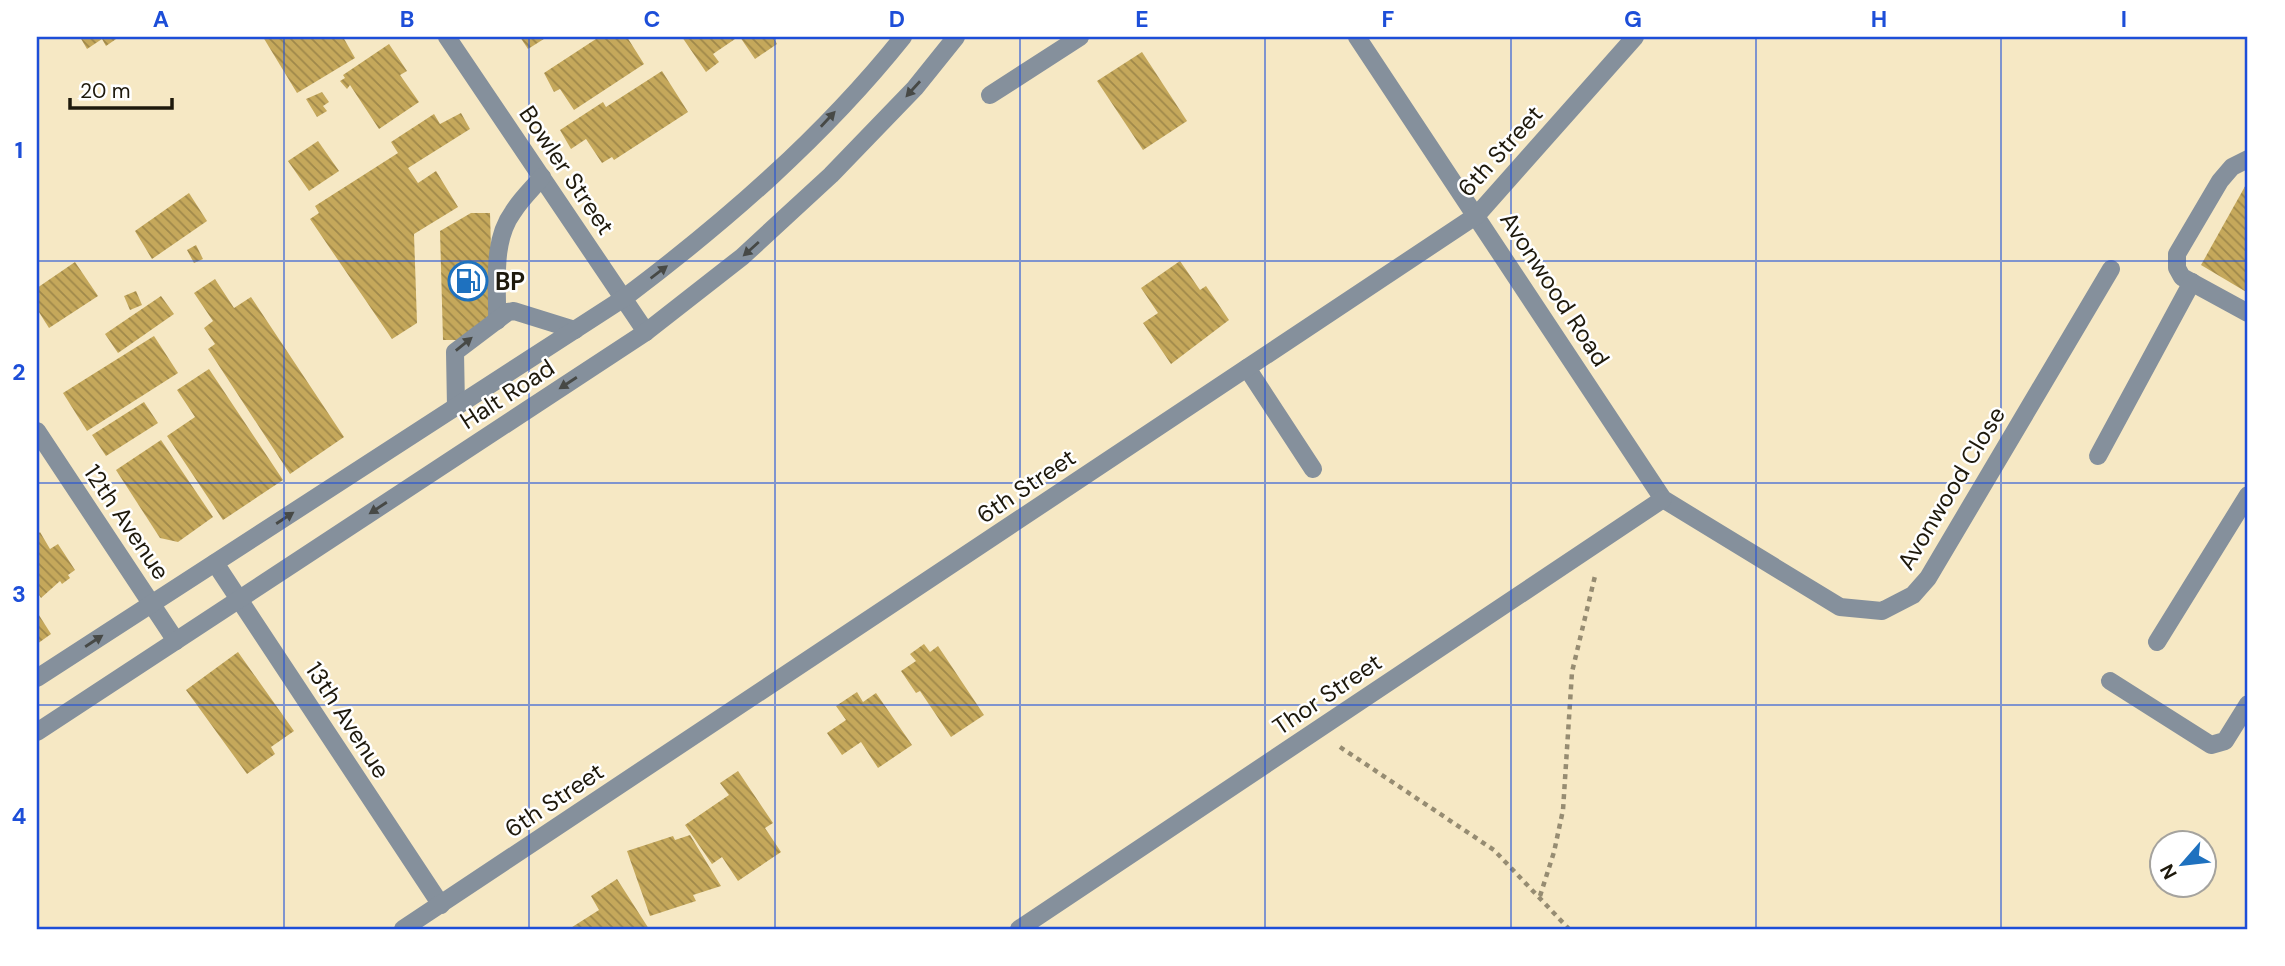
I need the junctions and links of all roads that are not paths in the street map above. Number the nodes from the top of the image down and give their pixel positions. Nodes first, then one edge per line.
1 (447, 37) edge
2 (903, 37) edge
3 (956, 37) edge
4 (1080, 37) edge
5 (1357, 37) edge
6 (1635, 37) edge
7 (990, 95) dead end
8 (2248, 159) edge
9 (542, 177) junction
10 (1477, 215) junction
11 (2111, 269) dead end
12 (2192, 282) junction
13 (624, 298) junction
14 (2248, 313) edge
15 (497, 321) junction
16 (575, 330) junction
17 (646, 332) junction
18 (1247, 368) junction
19 (456, 407) junction
20 (37, 431) edge
21 (2098, 456) dead end
22 (1313, 469) dead end
23 (2248, 495) edge
24 (1663, 499) junction
25 (215, 563) junction
26 (239, 599) junction
27 (152, 603) junction
28 (176, 640) junction
29 (2157, 642) dead end
30 (37, 678) edge
31 (2110, 681) dead end
32 (2248, 704) edge
33 (37, 732) edge
34 (441, 905) junction
35 (403, 929) edge
36 (1019, 929) edge

1 - 9 street, Bowler Street
13 -> 2 street, Halt Road
3 -> 17 street, Halt Road
4 - 7 street
5 - 10 street, Avonwood Road
6 - 10 street, 6th Street
8 - 12 street
9 - 13 street, Bowler Street
9 - 15 street
10 - 18 street, 6th Street
10 - 24 street, Avonwood Road
11 - 24 street, Avonwood Close
12 - 14 street
12 - 21 street
13 - 16 street, Halt Road
13 - 17 street, Bowler Street
15 - 16 street
19 -> 15 street
16 - 19 street, Halt Road
17 -> 26 street, Halt Road
18 - 22 street
18 - 34 street, 6th Street
25 -> 19 street, Halt Road
20 - 27 street, 12th Avenue
23 - 29 street
24 - 36 street, Thor Street
25 - 26 street, 13th Avenue
25 - 27 street, Halt Road
26 - 28 street, Halt Road
26 - 34 street, 13th Avenue
27 - 28 street, 12th Avenue
30 -> 27 street, Halt Road
28 - 33 street, Halt Road
31 - 32 street
34 - 35 street, 6th Street

